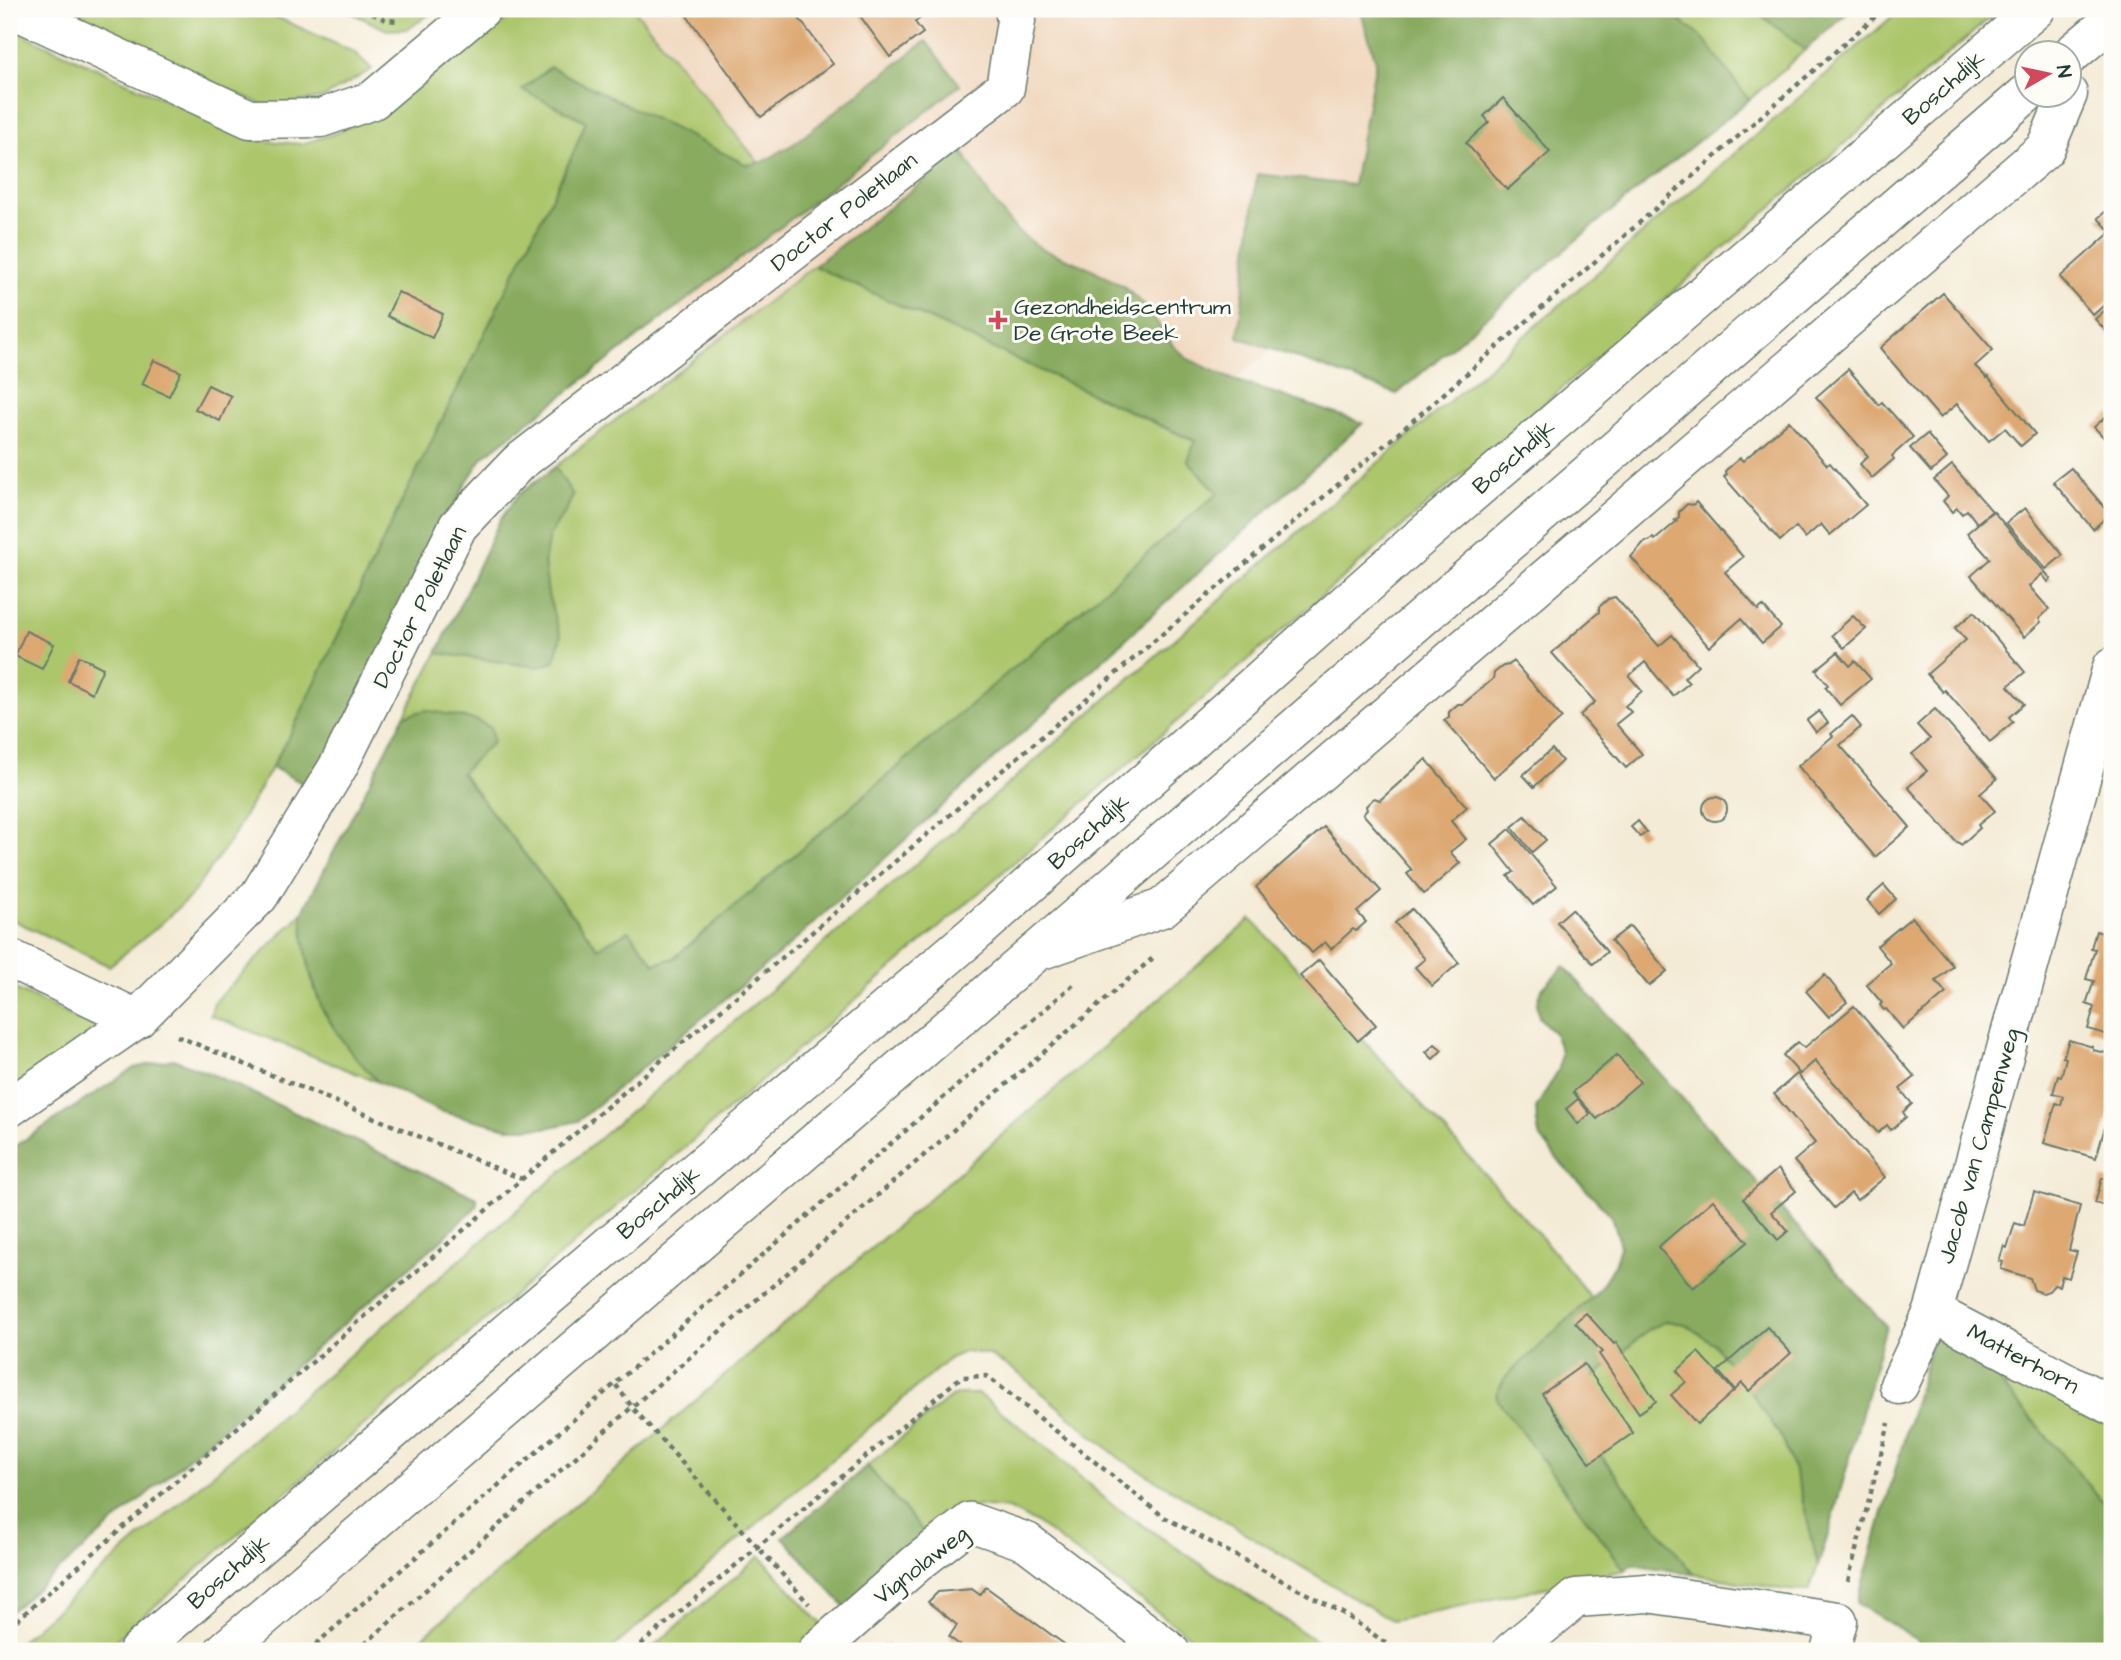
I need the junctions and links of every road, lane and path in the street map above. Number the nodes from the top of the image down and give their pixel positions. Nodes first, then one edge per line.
1 (13, 9) edge
2 (363, 9) edge
3 (481, 9) edge
4 (1014, 9) edge
5 (1884, 9) edge
6 (2036, 9) edge
7 (401, 22) dead end
8 (2091, 38) edge
9 (2082, 60) edge
10 (2012, 105) edge
11 (2062, 108) edge
12 (2112, 667) edge
13 (1036, 952) junction
14 (1154, 957) dead end
15 (9, 958) edge
16 (1078, 981) dead end
17 (136, 1019) junction
18 (9, 1108) edge
19 (523, 1179) junction
20 (1933, 1312) junction
21 (616, 1384) junction
22 (1899, 1385) joint
23 (2112, 1406) edge
24 (632, 1407) junction
25 (757, 1546) junction
26 (9, 1627) edge
27 (1834, 1636) edge
28 (827, 1643) edge
29 (138, 1651) edge
30 (224, 1651) edge
31 (308, 1651) edge
32 (357, 1651) edge
33 (633, 1651) edge
34 (1170, 1651) edge
35 (1397, 1651) edge
36 (1512, 1651) edge

1 - 3 main road
2 - 7 path
4 - 17 main road, Doctor Poletlaan
5 - 19 path
6 - 29 main road, Boschdijk
8 - 9 main road
10 - 13 main road
11 - 13 main road
12 - 20 main road, Jacob van Campenweg
13 - 30 main road
14 - 24 path
15 - 17 main road
16 - 21 path
17 - 18 main road, Doctor Poletlaan
17 - 19 path
19 - 26 path
20 - 22 main road, Jacob van Campenweg
20 - 23 main road, Matterhorn
21 - 24 path
21 - 31 path
22 - 27 path
24 - 25 path
24 - 32 path
25 - 28 path
25 - 33 path
25 - 35 path
27 - 36 main road
28 - 34 main road, Vignolaweg

